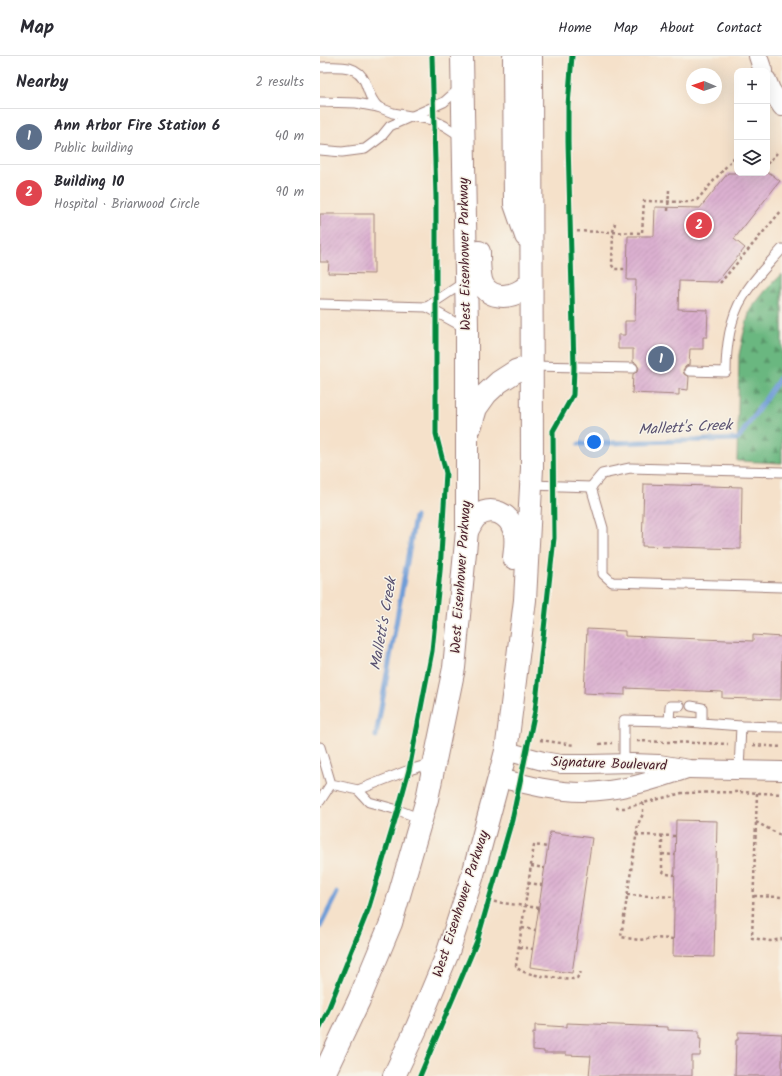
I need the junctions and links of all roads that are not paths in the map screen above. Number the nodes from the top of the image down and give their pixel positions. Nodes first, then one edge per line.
1 (462, 56) edge
2 (514, 56) edge
3 (531, 56) edge
4 (758, 56) edge
5 (320, 67) edge
6 (762, 68) edge
7 (462, 86) junction
8 (770, 88) edge
9 (320, 102) edge
10 (378, 107) junction
11 (782, 107) edge
12 (410, 116) junction
13 (463, 138) junction
14 (320, 150) edge
15 (782, 249) edge
16 (532, 254) junction
17 (466, 281) junction
18 (531, 282) junction
19 (320, 304) edge
20 (427, 307) junction
21 (467, 328) junction
22 (531, 366) junction
23 (633, 368) dead end
24 (689, 370) dead end
25 (468, 436) junction
26 (782, 472) edge
27 (531, 485) junction
28 (591, 488) junction
29 (468, 531) junction
30 (782, 587) edge
31 (680, 706) dead end
32 (691, 706) dead end
33 (669, 721) junction
34 (702, 723) junction
35 (741, 726) junction
36 (782, 727) edge
37 (509, 729) junction
38 (320, 747) edge
39 (516, 754) junction
40 (435, 762) junction
41 (624, 763) junction
42 (690, 768) junction
43 (739, 770) junction
44 (782, 771) edge
45 (499, 778) junction
46 (331, 784) junction
47 (358, 790) junction
48 (320, 801) edge
49 (421, 819) junction
50 (391, 923) junction
51 (323, 1076) edge
52 (338, 1076) edge
53 (394, 1076) edge

1 - 7 main road, West Eisenhower Parkway
2 - 16 main road
3 - 16 main road, West Eisenhower Parkway
4 - 6 street
5 - 10 lane
7 - 12 lane
7 - 13 main road, West Eisenhower Parkway
7 - 18 main road
8 - 11 street
9 - 10 lane
10 - 12 lane
12 - 13 lane
12 - 14 lane
13 - 17 main road, West Eisenhower Parkway
15 - 24 lane
16 - 18 main road, West Eisenhower Parkway
17 - 20 lane
17 - 21 main road, West Eisenhower Parkway
18 - 22 main road, West Eisenhower Parkway
19 - 20 lane
20 - 21 lane
21 - 25 main road, West Eisenhower Parkway
22 - 23 lane
22 - 25 main road
22 - 27 main road, West Eisenhower Parkway
25 - 29 main road, West Eisenhower Parkway
26 - 28 lane
27 - 28 lane
27 - 37 main road, West Eisenhower Parkway
28 - 30 lane
29 - 37 main road
29 - 40 main road, West Eisenhower Parkway
31 - 33 lane
32 - 34 lane
33 - 34 lane
33 - 41 lane
34 - 35 lane
35 - 36 lane
35 - 43 lane
37 - 39 main road, West Eisenhower Parkway
38 - 46 lane
39 - 41 street, Signature Boulevard
39 - 45 main road, West Eisenhower Parkway
40 - 47 lane
40 - 49 main road, West Eisenhower Parkway
41 - 42 street, Signature Boulevard
42 - 43 street, Signature Boulevard
42 - 45 street, Signature Boulevard
43 - 44 street, Signature Boulevard
45 - 53 main road, West Eisenhower Parkway
46 - 47 lane
46 - 48 lane
47 - 49 lane
49 - 50 main road, West Eisenhower Parkway
50 - 51 main road, West Eisenhower Parkway
50 - 52 main road

